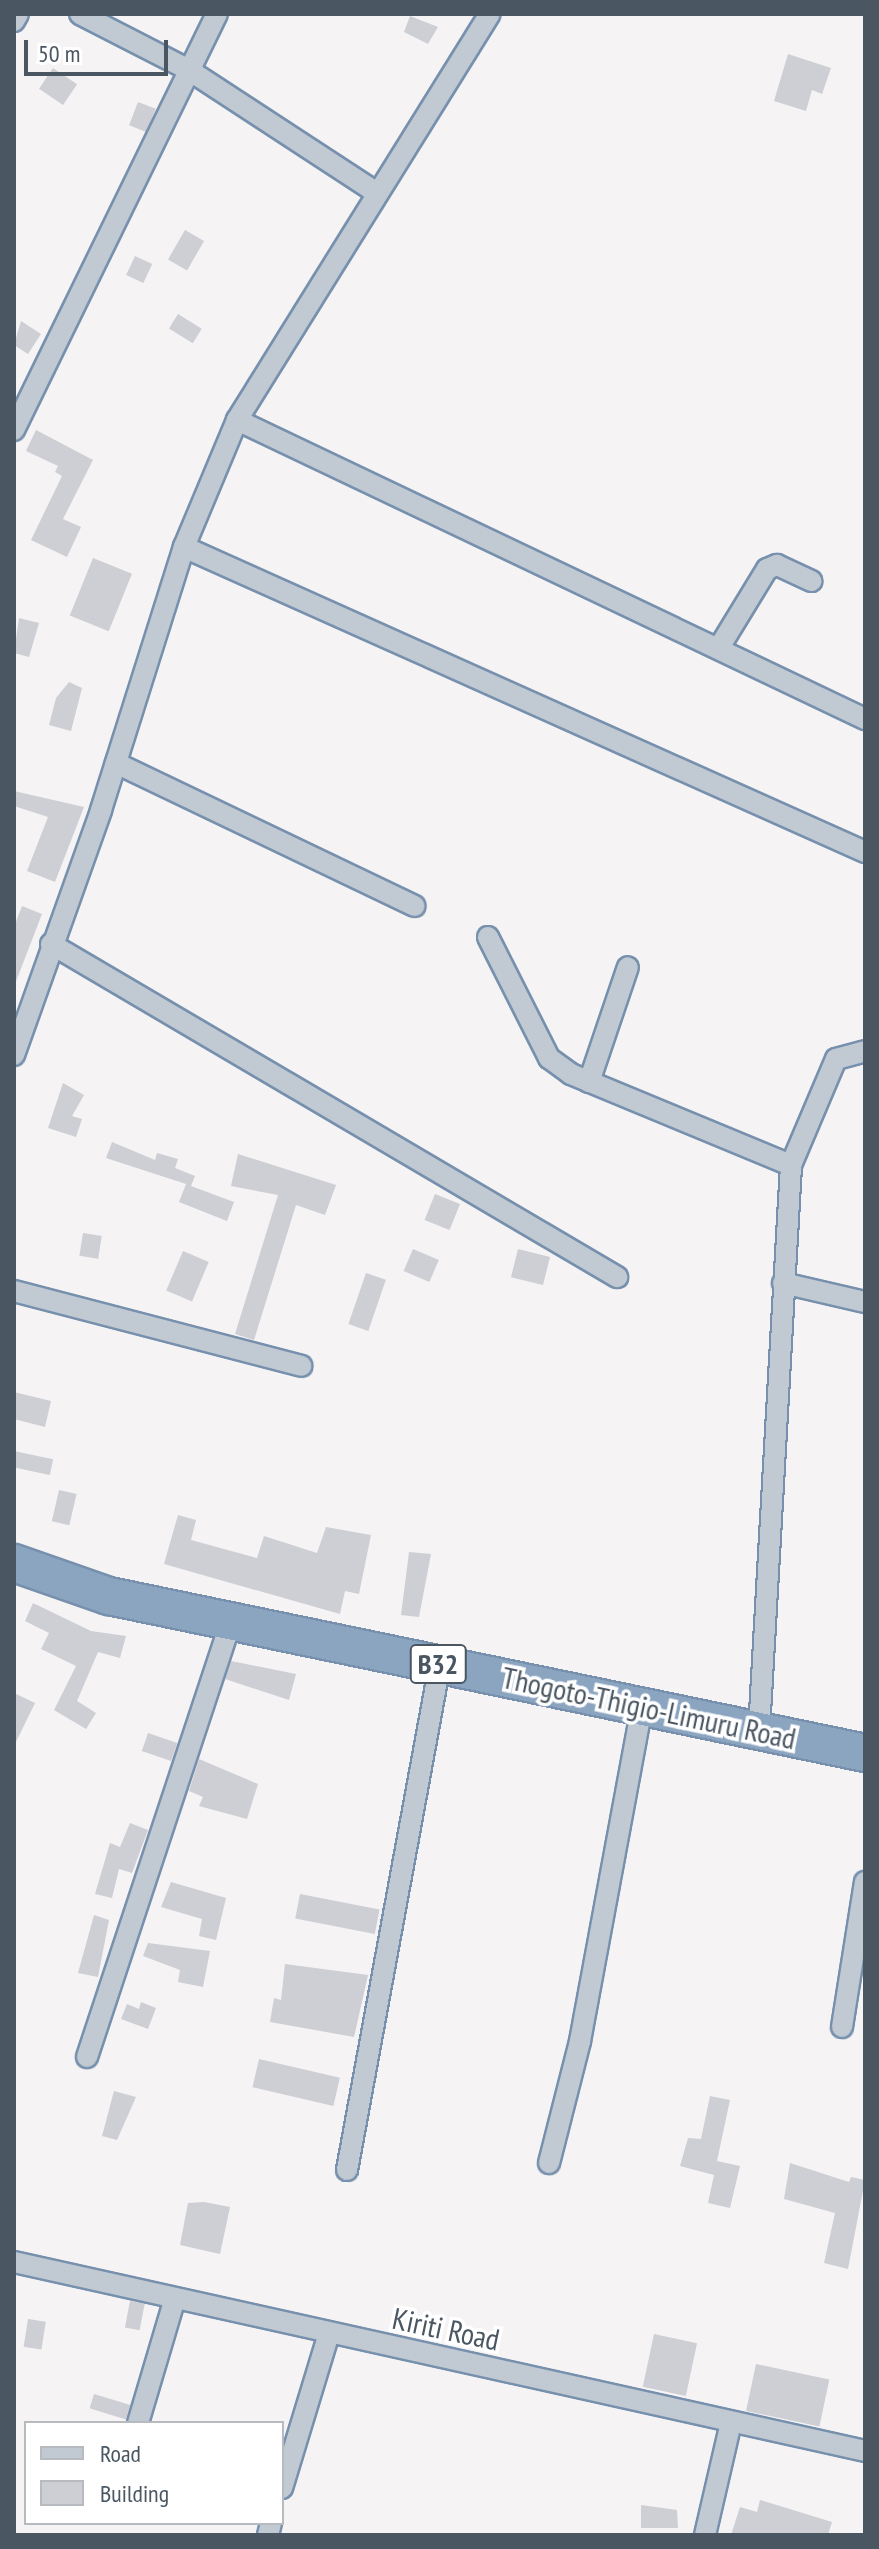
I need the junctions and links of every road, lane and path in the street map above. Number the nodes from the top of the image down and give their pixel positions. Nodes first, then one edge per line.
1 (18, 14) edge
2 (80, 14) edge
3 (217, 14) edge
4 (490, 14) edge
5 (14, 21) edge
6 (189, 70) junction
7 (377, 193) junction
8 (237, 420) junction
9 (16, 423) edge
10 (184, 547) junction
11 (811, 581) dead end
12 (720, 646) junction
13 (865, 719) edge
14 (116, 763) junction
15 (865, 852) edge
16 (414, 906) dead end
17 (488, 937) dead end
18 (51, 944) junction
19 (628, 967) dead end
20 (863, 1047) edge
21 (14, 1055) edge
22 (589, 1082) junction
23 (791, 1165) junction
24 (617, 1277) dead end
25 (783, 1283) junction
26 (14, 1291) edge
27 (865, 1302) edge
28 (301, 1366) dead end
29 (14, 1563) edge
30 (232, 1618) junction
31 (440, 1664) junction
32 (642, 1707) junction
33 (759, 1731) junction
34 (865, 1753) edge
35 (865, 1882) edge
36 (842, 2027) dead end
37 (87, 2057) dead end
38 (549, 2163) dead end
39 (347, 2170) dead end
40 (14, 2262) edge
41 (175, 2298) junction
42 (329, 2333) junction
43 (139, 2421) edge
44 (731, 2422) junction
45 (865, 2451) edge
46 (284, 2481) edge
47 (705, 2535) edge

1 - 5 street
2 - 6 street
3 - 6 street
4 - 7 street
6 - 7 street
6 - 9 street
7 - 8 street
8 - 10 street
8 - 12 street
10 - 14 street
10 - 15 street
11 - 12 street
12 - 13 street
14 - 16 street
14 - 18 street
17 - 22 street
18 - 21 street
18 - 24 street
19 - 22 street
20 - 23 street
22 - 23 street
23 - 25 street
25 - 27 street
25 - 33 street
26 - 28 street
29 - 30 highway, Thogoto-Thigio-Limuru Road / B32
30 - 31 highway, Thogoto-Thigio-Limuru Road / B32
30 - 37 street
31 - 32 highway, Thogoto-Thigio-Limuru Road / B32
31 - 39 street
32 - 33 highway, Thogoto-Thigio-Limuru Road / B32
32 - 38 street
33 - 34 highway, Thogoto-Thigio-Limuru Road / B32
35 - 36 street
40 - 41 street, Kiriti Road
41 - 42 street, Kiriti Road
41 - 43 street
42 - 44 street, Kiriti Road
42 - 46 street
44 - 45 street, Kiriti Road
44 - 47 street

